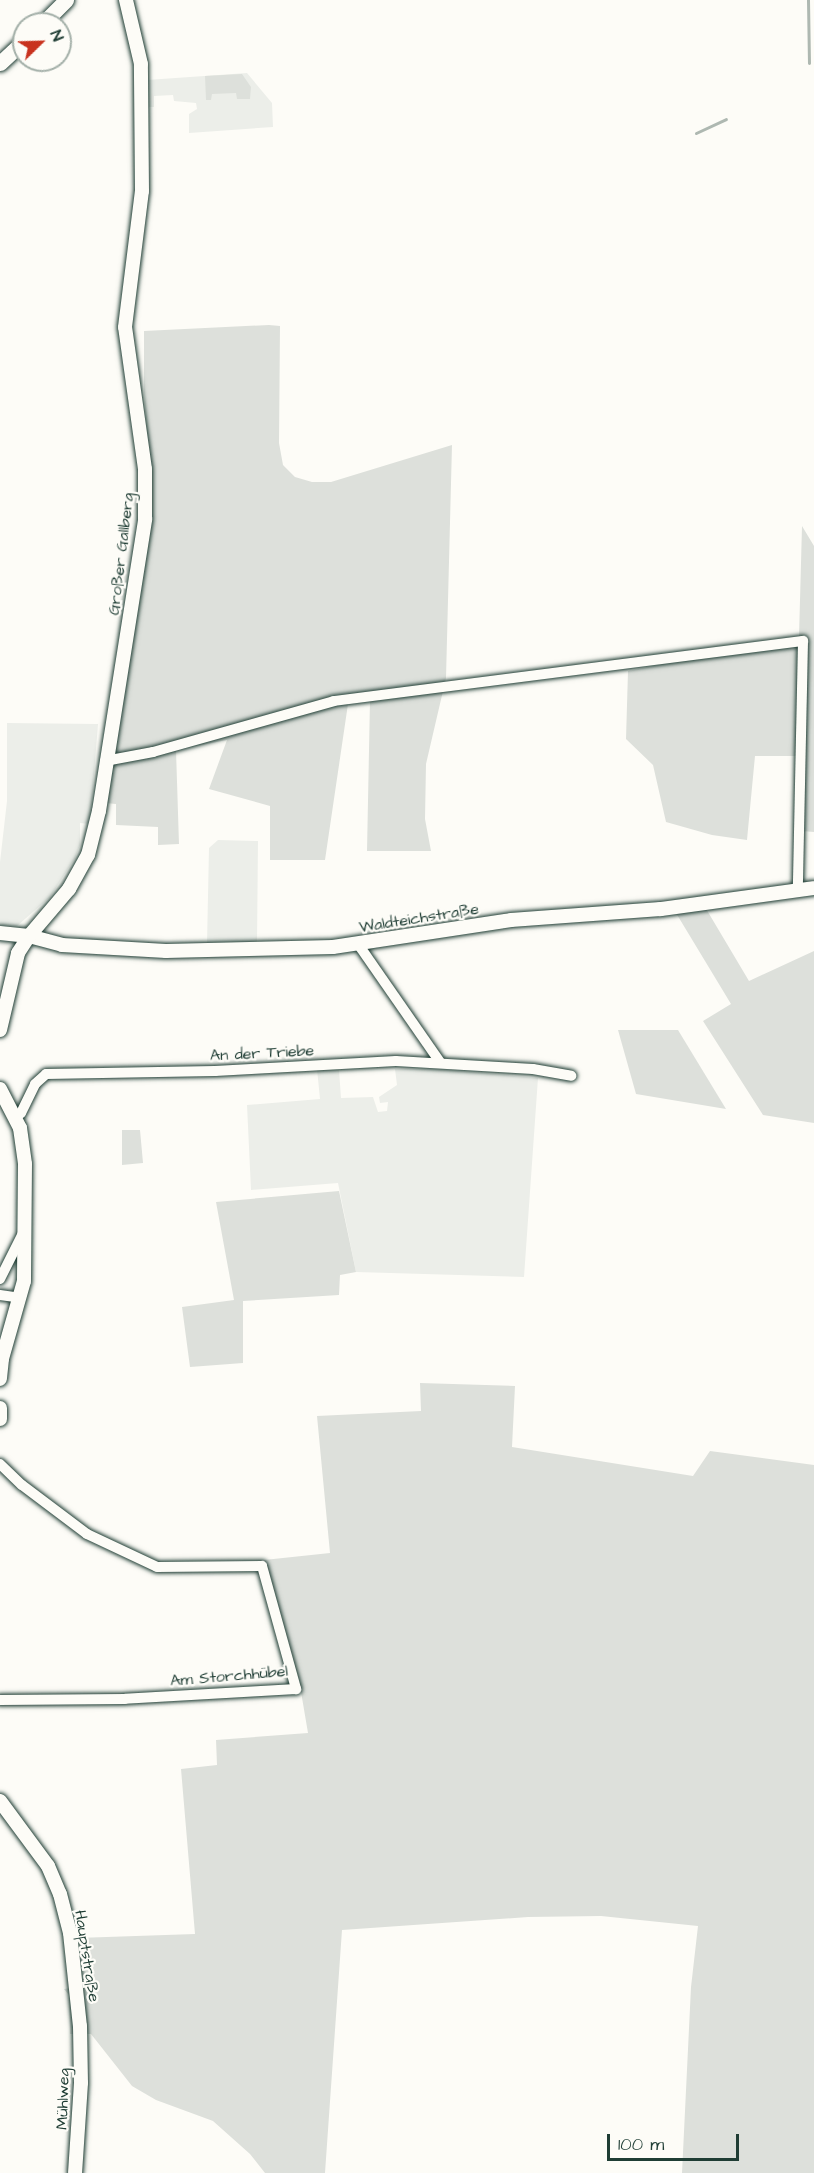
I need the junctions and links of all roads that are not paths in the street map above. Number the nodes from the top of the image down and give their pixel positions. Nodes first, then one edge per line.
1 (121, 0) edge
2 (126, 0) edge
3 (65, 1) edge
4 (54, 12) edge
5 (138, 48) junction
6 (12, 52) edge
7 (0, 63) edge
8 (105, 761) junction
9 (814, 888) edge
10 (798, 890) junction
11 (0, 933) edge
12 (29, 936) junction
13 (358, 944) junction
14 (0, 1030) edge
15 (438, 1062) junction
16 (571, 1076) dead end
17 (0, 1089) edge
18 (15, 1117) junction
19 (24, 1231) junction
20 (0, 1279) edge
21 (0, 1295) edge
22 (21, 1298) junction
23 (0, 1379) edge
24 (0, 1408) edge
25 (0, 1419) edge
26 (0, 1464) edge
27 (0, 1700) edge
28 (0, 1800) edge
29 (80, 2026) joint
30 (75, 2173) edge

1 - 5 street, Großer Gallberg
2 - 5 street, Großer Gallberg
3 - 4 main road
5 - 8 street, Großer Gallberg
6 - 7 main road
8 - 10 street
8 - 12 street, Großer Gallberg
9 - 10 street, Waldteichstraße
10 - 13 street, Waldteichstraße
11 - 12 street, Waldteichstraße
12 - 13 street, Waldteichstraße
12 - 14 street
13 - 15 street
15 - 16 street, An der Triebe
15 - 18 street, An der Triebe
17 - 18 street
18 - 19 street
19 - 20 street
19 - 22 street
21 - 22 street
22 - 23 street
24 - 25 street
26 - 27 street, Am Storchhübel
28 - 29 street, Hauptstraße
29 - 30 street, Mühlweg

